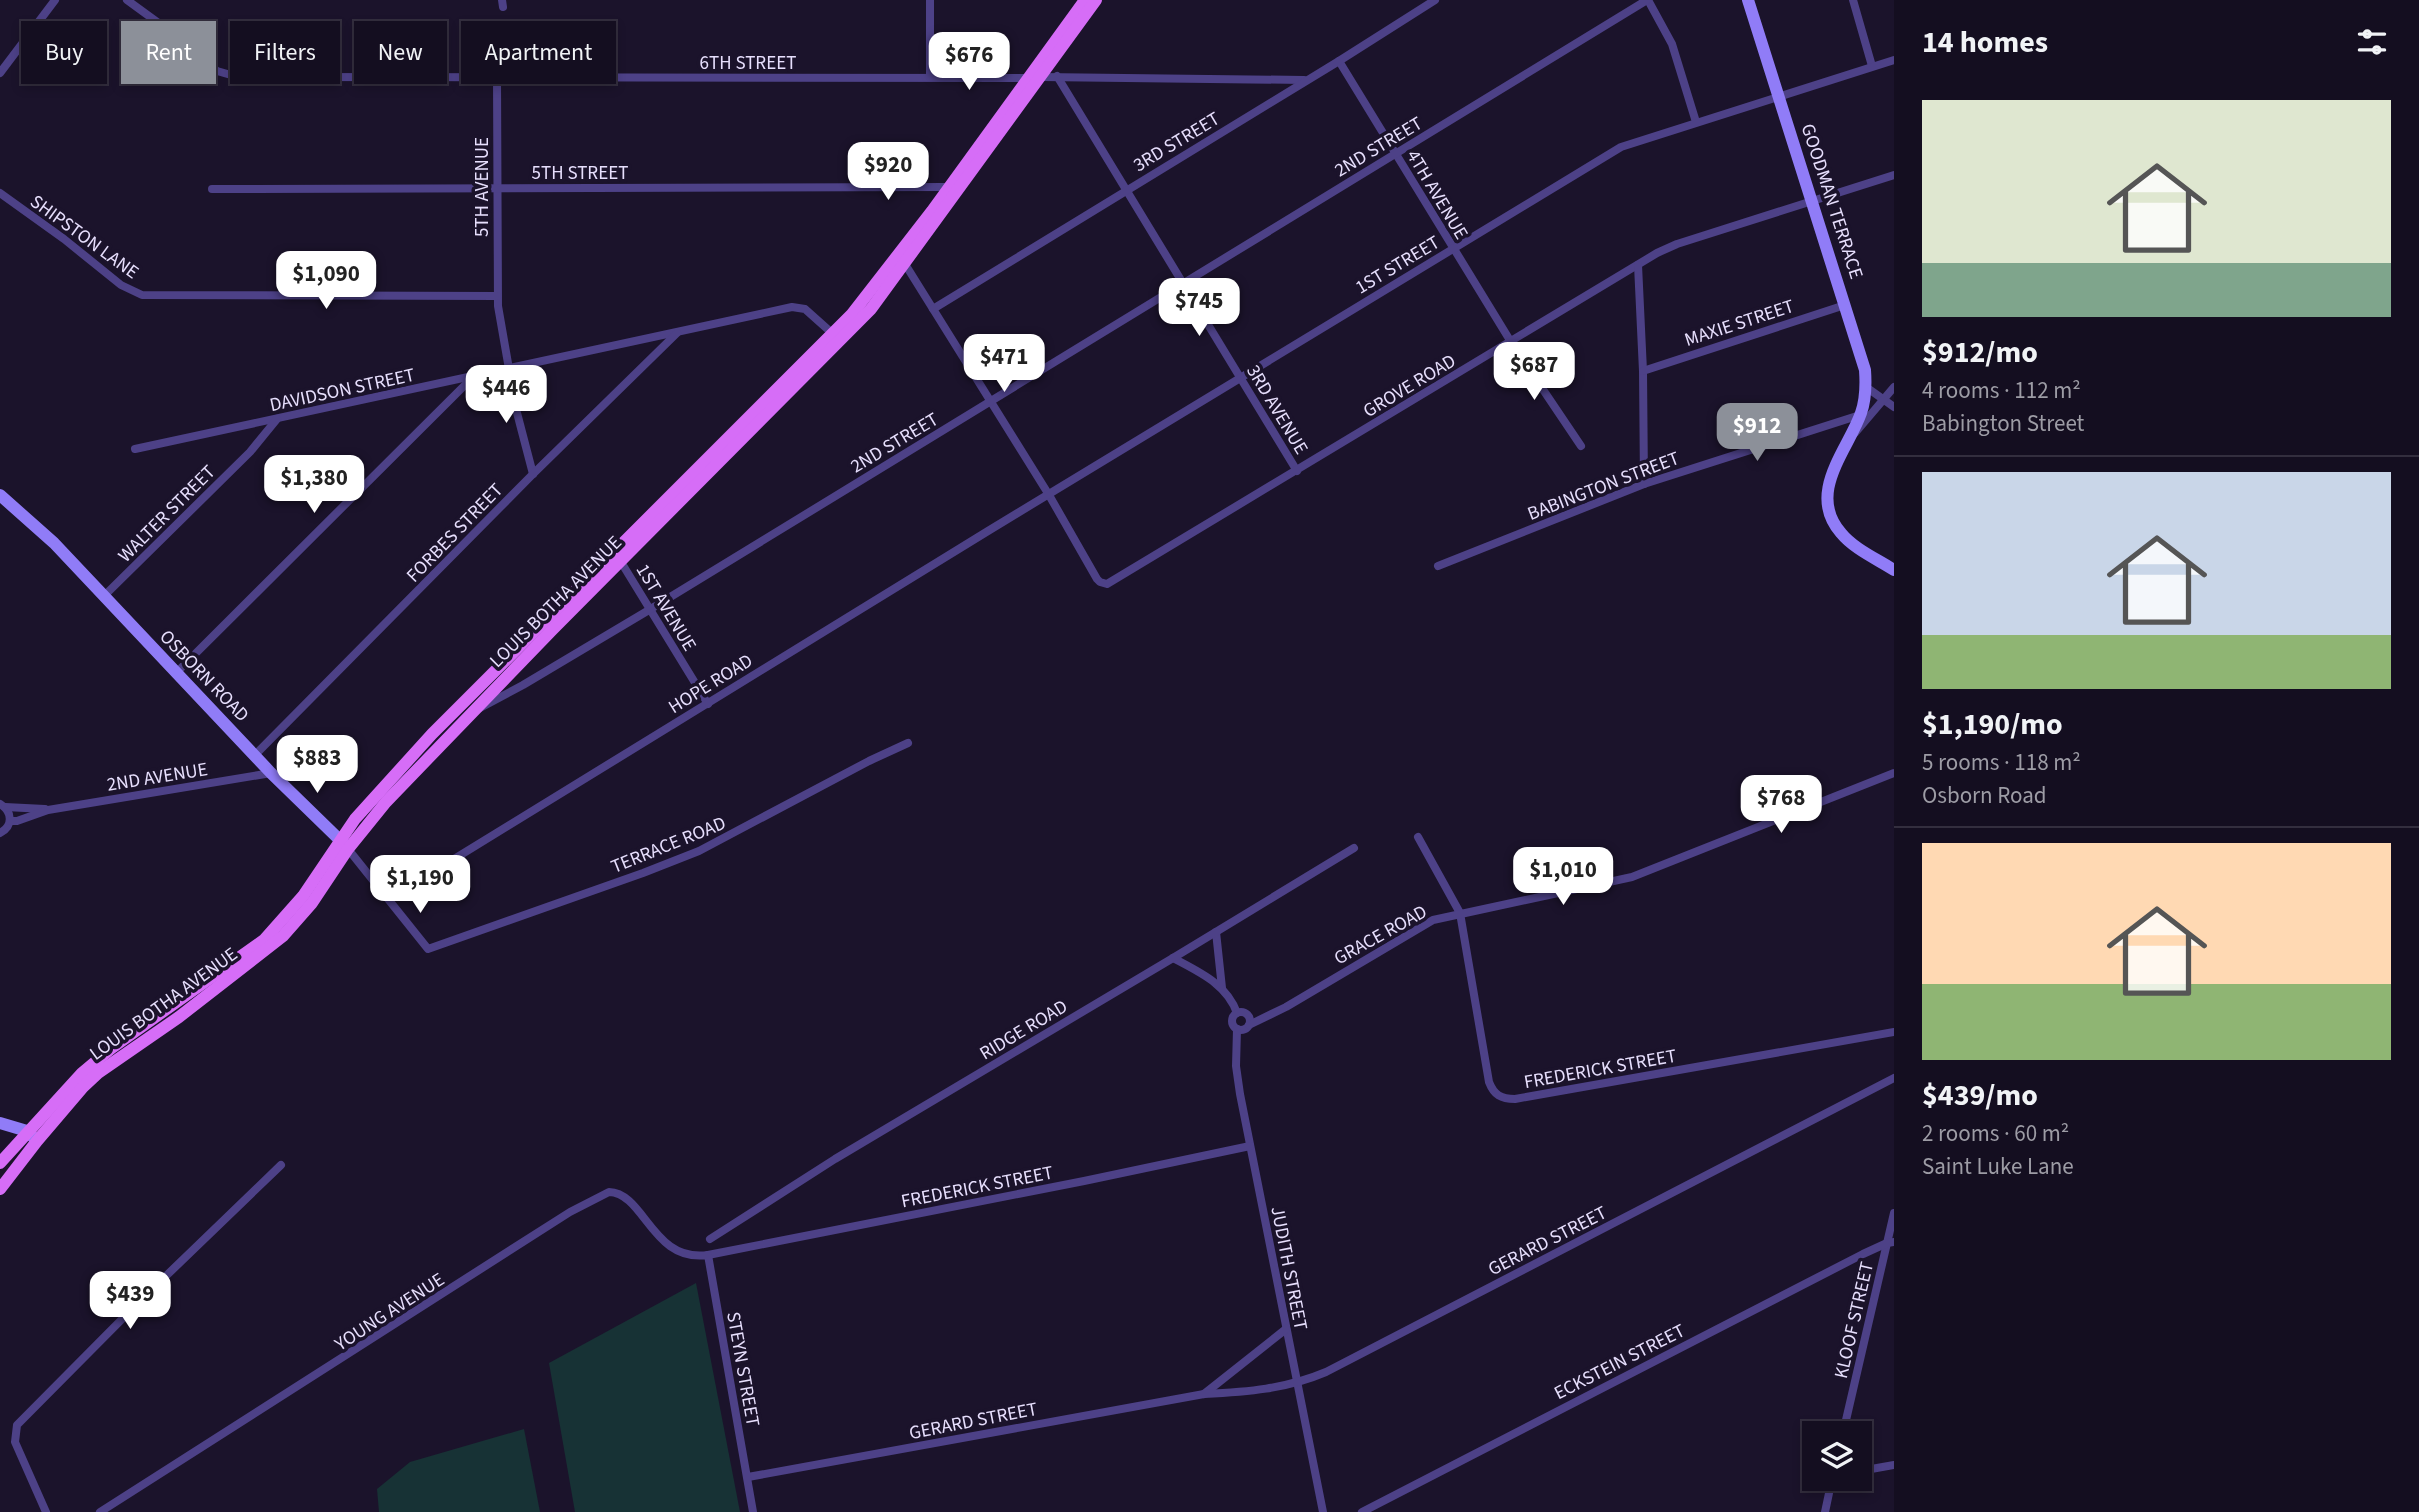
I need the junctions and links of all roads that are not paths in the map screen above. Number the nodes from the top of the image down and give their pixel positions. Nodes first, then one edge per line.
1 (55, 0) edge
2 (127, 0) edge
3 (930, 0) edge
4 (1085, 0) edge
5 (1096, 0) edge
6 (1435, 0) edge
7 (1648, 0) edge
8 (1748, 0) edge
9 (1853, 0) edge
10 (1894, 60) edge
11 (1339, 61) junction
12 (1872, 66) junction
13 (0, 73) edge
14 (1057, 76) junction
15 (1035, 77) junction
16 (461, 78) edge
17 (616, 78) edge
18 (930, 78) junction
19 (1306, 80) junction
20 (497, 84) edge
21 (1780, 96) junction
22 (1696, 122) junction
23 (1396, 153) junction
24 (1894, 175) edge
25 (948, 187) junction
26 (496, 188) junction
27 (212, 189) dead end
28 (1125, 190) junction
29 (0, 193) edge
30 (1812, 201) junction
31 (1453, 249) junction
32 (905, 264) junction
33 (1638, 265) junction
34 (1182, 284) junction
35 (497, 296) junction
36 (1845, 305) junction
37 (933, 309) junction
38 (677, 333) junction
39 (833, 334) junction
40 (1511, 342) junction
41 (508, 370) junction
42 (1643, 371) junction
43 (472, 378) junction
44 (1241, 378) junction
45 (1866, 387) junction
46 (1894, 387) edge
47 (1884, 399) junction
48 (991, 401) junction
49 (1894, 407) edge
50 (1860, 415) junction
51 (277, 419) junction
52 (1581, 446) dead end
53 (1844, 446) junction
54 (135, 449) dead end
55 (1297, 471) junction
56 (533, 474) junction
57 (1644, 484) junction
58 (1049, 495) junction
59 (1, 497) edge
60 (621, 562) junction
61 (1438, 566) dead end
62 (1894, 570) edge
63 (104, 596) junction
64 (649, 610) junction
65 (176, 673) junction
66 (708, 704) junction
67 (477, 709) junction
68 (908, 743) dead end
69 (255, 755) junction
70 (1894, 773) edge
71 (271, 774) junction
72 (3, 806) edge
73 (48, 810) junction
74 (10, 821) junction
75 (0, 834) edge
76 (1418, 837) dead end
77 (344, 844) junction
78 (1354, 848) dead end
79 (389, 899) junction
80 (1460, 913) junction
81 (1216, 932) junction
82 (428, 949) joint
83 (1173, 958) junction
84 (1222, 988) junction
85 (1237, 1013) junction
86 (1249, 1025) junction
87 (1237, 1029) junction
88 (1894, 1032) edge
89 (1894, 1078) edge
90 (0, 1123) edge
91 (27, 1131) junction
92 (37, 1141) junction
93 (1250, 1146) junction
94 (0, 1163) edge
95 (281, 1165) dead end
96 (0, 1189) edge
97 (1894, 1213) edge
98 (710, 1239) dead end
99 (1890, 1243) edge
100 (709, 1255) junction
101 (1286, 1329) junction
102 (1298, 1384) junction
103 (1204, 1394) junction
104 (1846, 1421) edge
105 (1894, 1465) edge
106 (1872, 1469) edge
107 (748, 1477) junction
108 (1829, 1491) edge
109 (1374, 1508) edge
110 (46, 1512) edge
111 (100, 1512) edge
112 (753, 1512) edge
113 (1323, 1512) edge
114 (1362, 1512) edge
115 (1825, 1512) edge

1 - 13 street
2 - 16 street, 6TH STREET
3 - 18 street
4 - 15 main road, LOUIS BOTHA AVENUE
5 - 15 main road, LOUIS BOTHA AVENUE
6 - 11 street, 3RD STREET
7 - 22 street
7 - 23 street, 2ND STREET
8 - 21 main road, GOODMAN TERRACE
9 - 12 street
10 - 12 street, 1ST STREET
11 - 19 street, 3RD STREET
11 - 23 street, 4TH AVENUE
12 - 21 street, 1ST STREET
14 - 15 street, 6TH STREET
14 - 19 street, 6TH STREET
14 - 28 street, 3RD AVENUE
15 - 18 street, 6TH STREET
15 - 25 main road, LOUIS BOTHA AVENUE
15 - 32 main road, LOUIS BOTHA AVENUE
17 - 18 street, 6TH STREET
19 - 28 street, 3RD STREET
20 - 26 street, 5TH AVENUE
21 - 22 street, 1ST STREET
21 - 30 main road, GOODMAN TERRACE
22 - 31 street, 1ST STREET
23 - 31 street, 4TH AVENUE
23 - 34 street, 2ND STREET
24 - 30 street, GROVE ROAD
25 - 26 street, 5TH STREET
25 - 39 main road, LOUIS BOTHA AVENUE
26 - 27 street, 5TH STREET
26 - 35 street, 5TH AVENUE
28 - 34 street, 3RD AVENUE
28 - 37 street, 3RD STREET
29 - 35 street, SHIPSTON LANE
30 - 33 street, GROVE ROAD
30 - 36 main road, GOODMAN TERRACE
31 - 40 street, 4TH AVENUE
31 - 44 street, 1ST STREET
32 - 37 street
32 - 60 main road, LOUIS BOTHA AVENUE
33 - 40 street, GROVE ROAD
33 - 42 street
34 - 44 street, 3RD AVENUE
34 - 48 street, 2ND STREET
35 - 41 street, 5TH AVENUE
36 - 42 street, MAXIE STREET
36 - 45 main road, GOODMAN TERRACE
37 - 48 street
38 - 39 street, DAVIDSON STREET
38 - 41 street, DAVIDSON STREET
38 - 56 street, FORBES STREET
39 - 77 main road, LOUIS BOTHA AVENUE
40 - 52 street
40 - 55 street, GROVE ROAD
41 - 43 street, DAVIDSON STREET
41 - 56 street, 5TH AVENUE
42 - 57 street
43 - 51 street, DAVIDSON STREET
43 - 65 street
44 - 55 street, 3RD AVENUE
44 - 58 street, 1ST STREET
45 - 47 street
45 - 50 main road, GOODMAN TERRACE
46 - 47 street
47 - 49 street
47 - 53 street
48 - 58 street
48 - 64 street, 2ND STREET
50 - 53 main road, GOODMAN TERRACE
50 - 57 street, BABINGTON STREET
51 - 54 street, DAVIDSON STREET
51 - 63 street, WALTER STREET
53 - 62 main road, GOODMAN TERRACE
55 - 58 street, GROVE ROAD
56 - 69 street, FORBES STREET
57 - 61 street, BABINGTON STREET
58 - 66 street, HOPE ROAD
59 - 63 main road, OSBORN ROAD
60 - 64 street, 1ST AVENUE
60 - 67 main road, LOUIS BOTHA AVENUE
63 - 65 main road, OSBORN ROAD
64 - 66 street, 1ST AVENUE
64 - 67 street, 2ND STREET
65 - 69 main road, OSBORN ROAD
66 - 79 street, HOPE ROAD
67 - 77 main road, LOUIS BOTHA AVENUE
68 - 82 street, TERRACE ROAD
69 - 71 main road, OSBORN ROAD
70 - 80 street, GRACE ROAD
71 - 73 street, 2ND AVENUE
71 - 77 main road, OSBORN ROAD
72 - 73 street, 2ND AVENUE
72 - 74 street
73 - 74 street, 2ND AVENUE
74 - 75 street
76 - 80 street
77 - 79 street, OSBORN ROAD
77 - 91 main road, LOUIS BOTHA AVENUE
77 - 92 main road, LOUIS BOTHA AVENUE
78 - 81 street, RIDGE ROAD
79 - 82 street, OSBORN ROAD
80 - 86 street, GRACE ROAD
80 - 88 street, FREDERICK STREET
81 - 83 street, RIDGE ROAD
81 - 84 street
83 - 84 street
83 - 98 street, RIDGE ROAD
84 - 85 street
85 - 86 street
85 - 87 street
86 - 87 street
87 - 93 street, JUDITH STREET
89 - 102 street, GERARD STREET
90 - 91 main road
91 - 92 main road
91 - 94 main road, LOUIS BOTHA AVENUE
92 - 96 main road, LOUIS BOTHA AVENUE
93 - 100 street, FREDERICK STREET
93 - 101 street, JUDITH STREET
95 - 110 street
97 - 99 street, KLOOF STREET
99 - 104 street, KLOOF STREET
99 - 109 street, ECKSTEIN STREET
100 - 107 street, STEYN STREET
100 - 111 street, YOUNG AVENUE
101 - 102 street, JUDITH STREET
101 - 103 street, GERARD STREET
102 - 103 street, GERARD STREET
102 - 113 street, JUDITH STREET
103 - 107 street, GERARD STREET
105 - 106 street
107 - 112 street, STEYN STREET
108 - 115 street
109 - 114 street, ECKSTEIN STREET

